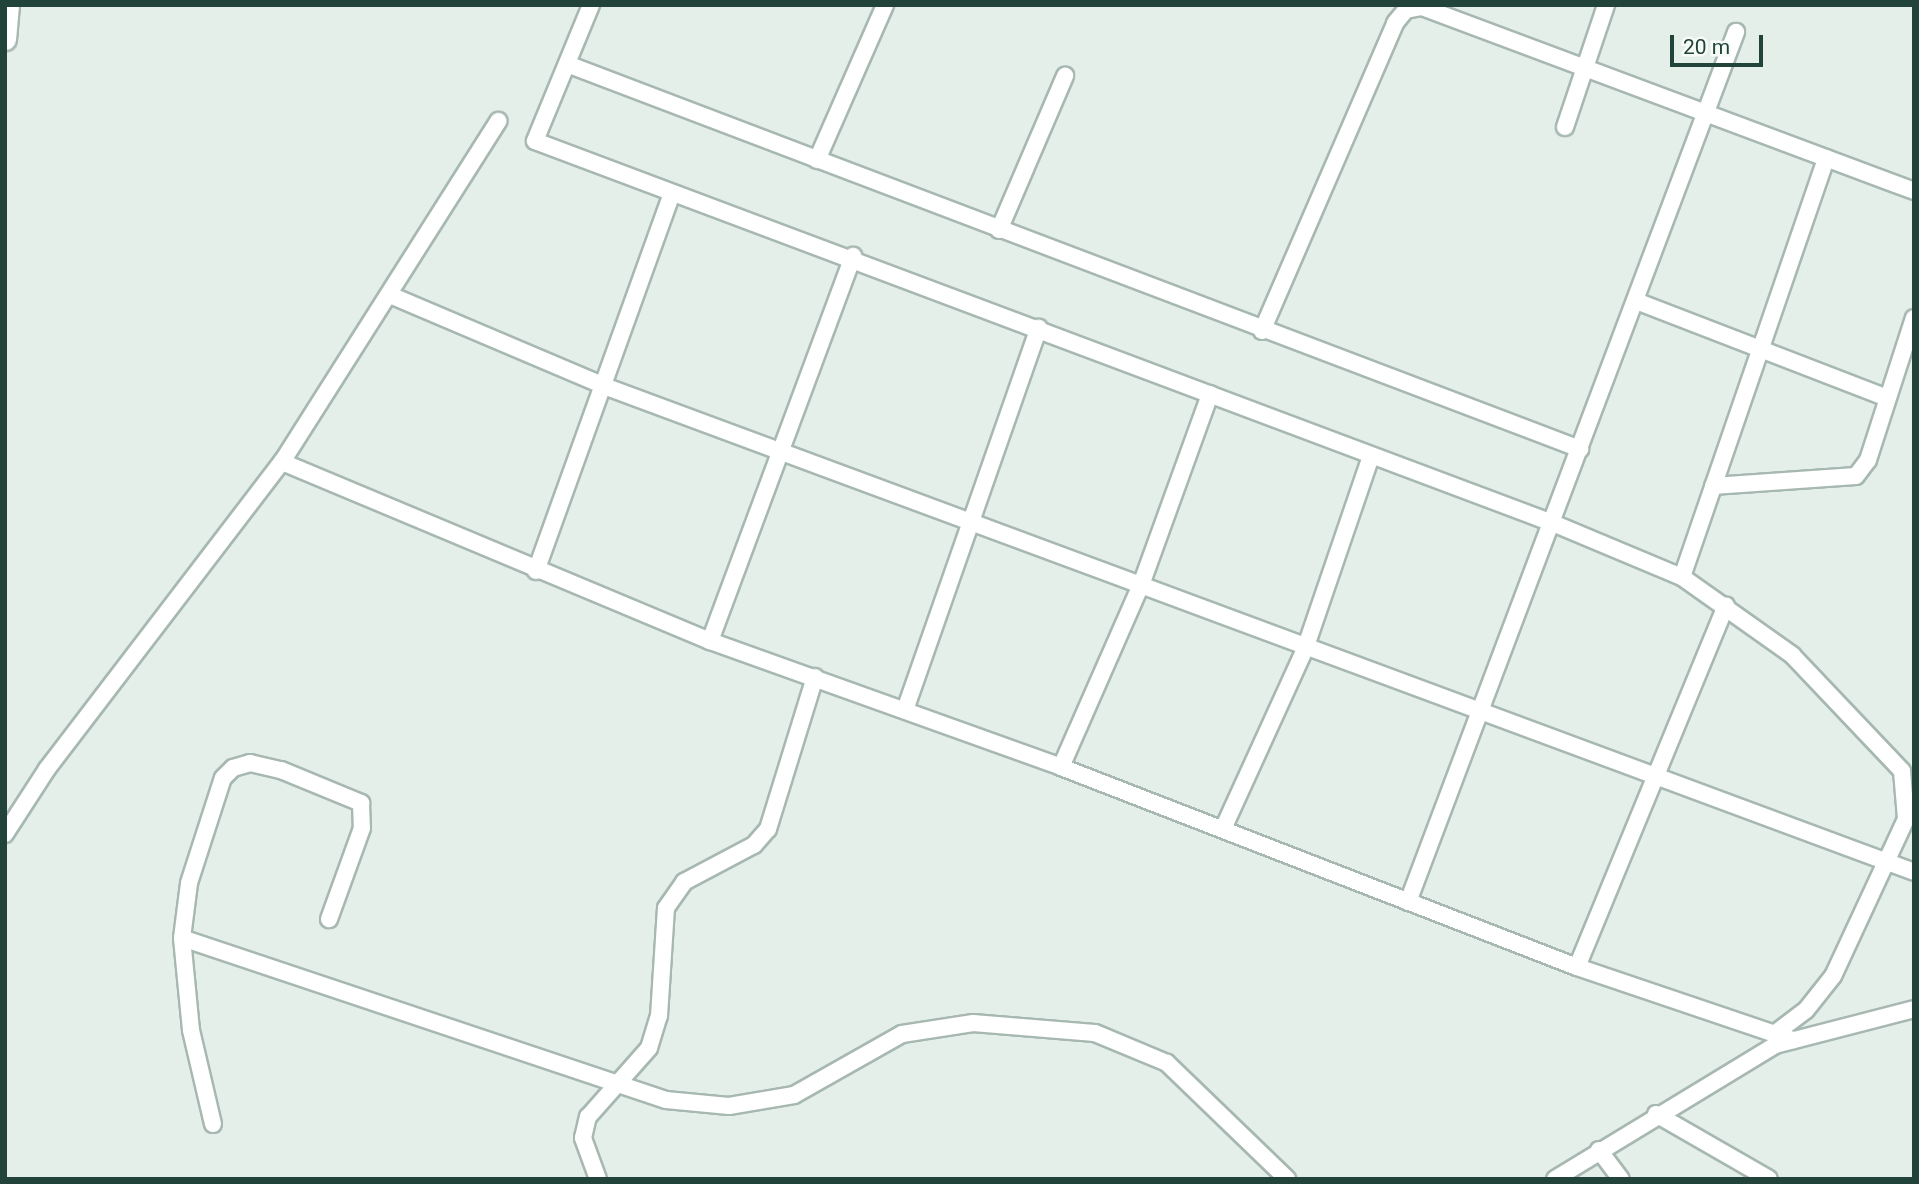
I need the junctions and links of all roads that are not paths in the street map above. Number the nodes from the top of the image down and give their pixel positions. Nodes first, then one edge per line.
1 (8, 5) edge
2 (591, 5) edge
3 (885, 5) edge
4 (1606, 5) edge
5 (1736, 32) dead end
6 (5, 39) edge
7 (567, 64) junction
8 (1585, 67) junction
9 (1065, 76) dead end
10 (1706, 112) junction
11 (498, 121) dead end
12 (1565, 127) dead end
13 (1826, 158) junction
14 (817, 160) junction
15 (1914, 191) edge
16 (671, 197) junction
17 (999, 230) junction
18 (853, 256) junction
19 (390, 295) junction
20 (1636, 301) junction
21 (1914, 318) edge
22 (1039, 328) junction
23 (1262, 331) junction
24 (1760, 349) junction
25 (604, 386) junction
26 (1210, 394) junction
27 (1887, 398) junction
28 (1580, 449) junction
29 (780, 450) junction
30 (1371, 457) junction
31 (282, 462) junction
32 (1713, 486) junction
33 (970, 521) junction
34 (1555, 524) junction
35 (536, 570) junction
36 (1682, 577) junction
37 (1141, 585) junction
38 (1726, 606) junction
39 (710, 641) junction
40 (1305, 649) junction
41 (815, 677) junction
42 (905, 710) junction
43 (1483, 715) junction
44 (1061, 767) junction
45 (1655, 777) junction
46 (1223, 829) junction
47 (5, 834) edge
48 (1886, 862) junction
49 (1914, 872) edge
50 (1408, 902) junction
51 (329, 919) dead end
52 (183, 938) junction
53 (1577, 967) junction
54 (1914, 1009) edge
55 (1774, 1034) junction
56 (1793, 1040) junction
57 (614, 1082) junction
58 (1656, 1114) junction
59 (213, 1124) dead end
60 (1599, 1150) junction
61 (598, 1179) edge
62 (1287, 1179) edge
63 (1555, 1179) edge
64 (1621, 1179) edge
65 (1769, 1179) edge

1 - 6 street
2 - 7 lane
3 - 14 lane
4 - 8 lane
5 - 10 lane
7 - 14 lane
7 - 16 lane
8 - 10 lane
8 - 12 lane
8 - 23 lane
9 - 17 lane
10 - 13 lane
10 - 20 lane
11 - 19 lane
13 - 15 lane
13 - 24 lane
14 - 17 lane
16 - 18 lane
16 - 25 lane
17 - 23 lane
18 - 22 lane
18 - 29 lane
19 - 25 lane
19 - 31 lane
20 - 24 lane
20 - 28 lane
21 - 27 lane
22 - 26 lane
22 - 33 lane
23 - 28 lane
24 - 27 lane
24 - 32 lane
25 - 29 lane
25 - 35 lane
26 - 30 lane
26 - 37 lane
27 - 32 lane
28 - 34 lane
29 - 33 lane
29 - 39 lane
30 - 34 lane
30 - 40 lane
31 - 35 lane
31 - 47 lane
32 - 36 lane
33 - 37 lane
33 - 42 lane
34 - 36 lane
34 - 43 lane
35 - 39 lane
36 - 38 lane
37 - 40 lane
37 - 44 lane
38 - 45 lane
38 - 48 lane
39 - 41 lane
40 - 43 lane
40 - 46 lane
41 - 42 lane
41 - 57 lane
42 - 44 lane
43 - 45 lane
43 - 50 lane
44 - 46 lane
45 - 48 lane
45 - 53 lane
46 - 50 lane
48 - 49 lane
48 - 55 lane
50 - 53 lane
51 - 52 lane
52 - 57 lane
52 - 59 lane
53 - 55 lane
54 - 56 lane
55 - 56 lane
56 - 58 lane
57 - 61 lane
57 - 62 lane
58 - 60 lane
58 - 65 lane
60 - 63 lane
60 - 64 lane

